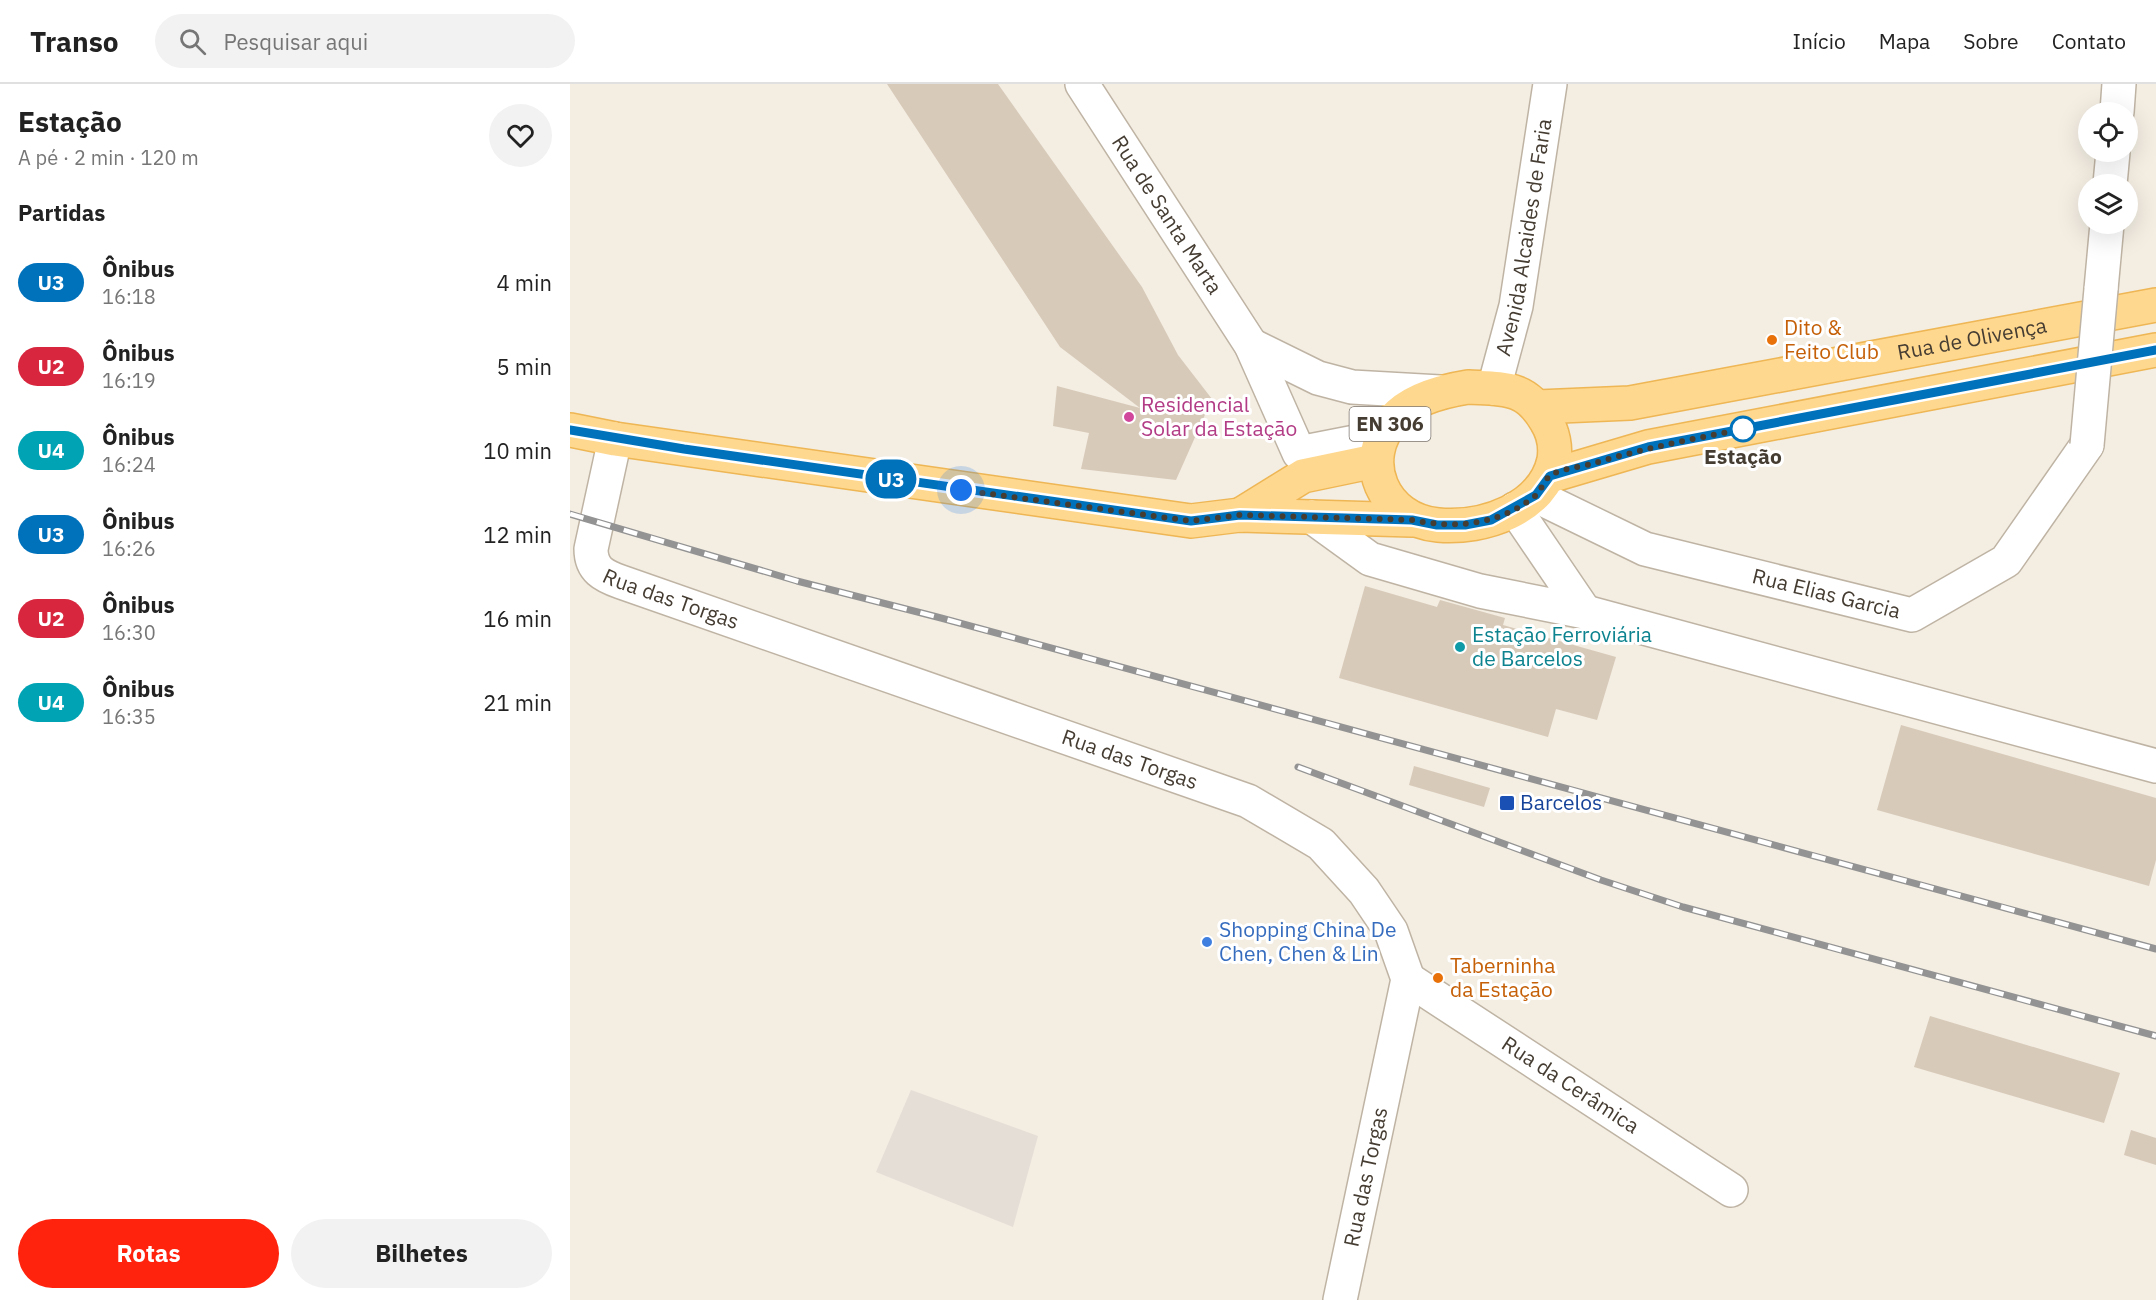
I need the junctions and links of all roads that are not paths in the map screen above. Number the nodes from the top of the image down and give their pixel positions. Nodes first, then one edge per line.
1 (1082, 84) edge
2 (1550, 84) edge
3 (2119, 84) edge
4 (2117, 102) edge
5 (2106, 234) edge
6 (2156, 305) edge
7 (1251, 345) junction
8 (2156, 350) edge
9 (1494, 388) junction
10 (1440, 392) junction
11 (1538, 407) junction
12 (570, 429) edge
13 (615, 438) junction
14 (1378, 449) junction
15 (1301, 464) junction
16 (1534, 493) junction
17 (1240, 515) junction
18 (1312, 517) junction
19 (1412, 520) junction
20 (1585, 612) junction
21 (2156, 766) edge
22 (1408, 979) junction
23 (1731, 1190) dead end
24 (1340, 1300) edge

1 - 7 street, Rua de Santa Marta
2 - 9 street, Avenida Alcaides de Faria
3 - 4 street
5 - 16 street, Rua Elias Garcia, bridge
6 - 11 main road, Rua de Olivença
7 - 10 street
7 - 15 street, Rua de Santa Marta
8 - 16 main road, EN 306
9 - 10 main road, EN 306
9 - 11 main road, EN 306
10 - 14 main road, EN 306
11 - 16 main road
12 - 13 main road, EN 306
13 - 17 main road, EN 306
13 - 22 street, Rua das Torgas
14 - 15 main road, EN 306
14 - 19 main road, EN 306
15 - 17 main road, EN 306
16 - 19 main road, EN 306
16 - 20 street
17 - 18 main road, EN 306
18 - 19 main road, EN 306
18 - 20 street
20 - 21 street
22 - 23 street, Rua da Cerâmica
22 - 24 street, Rua das Torgas

